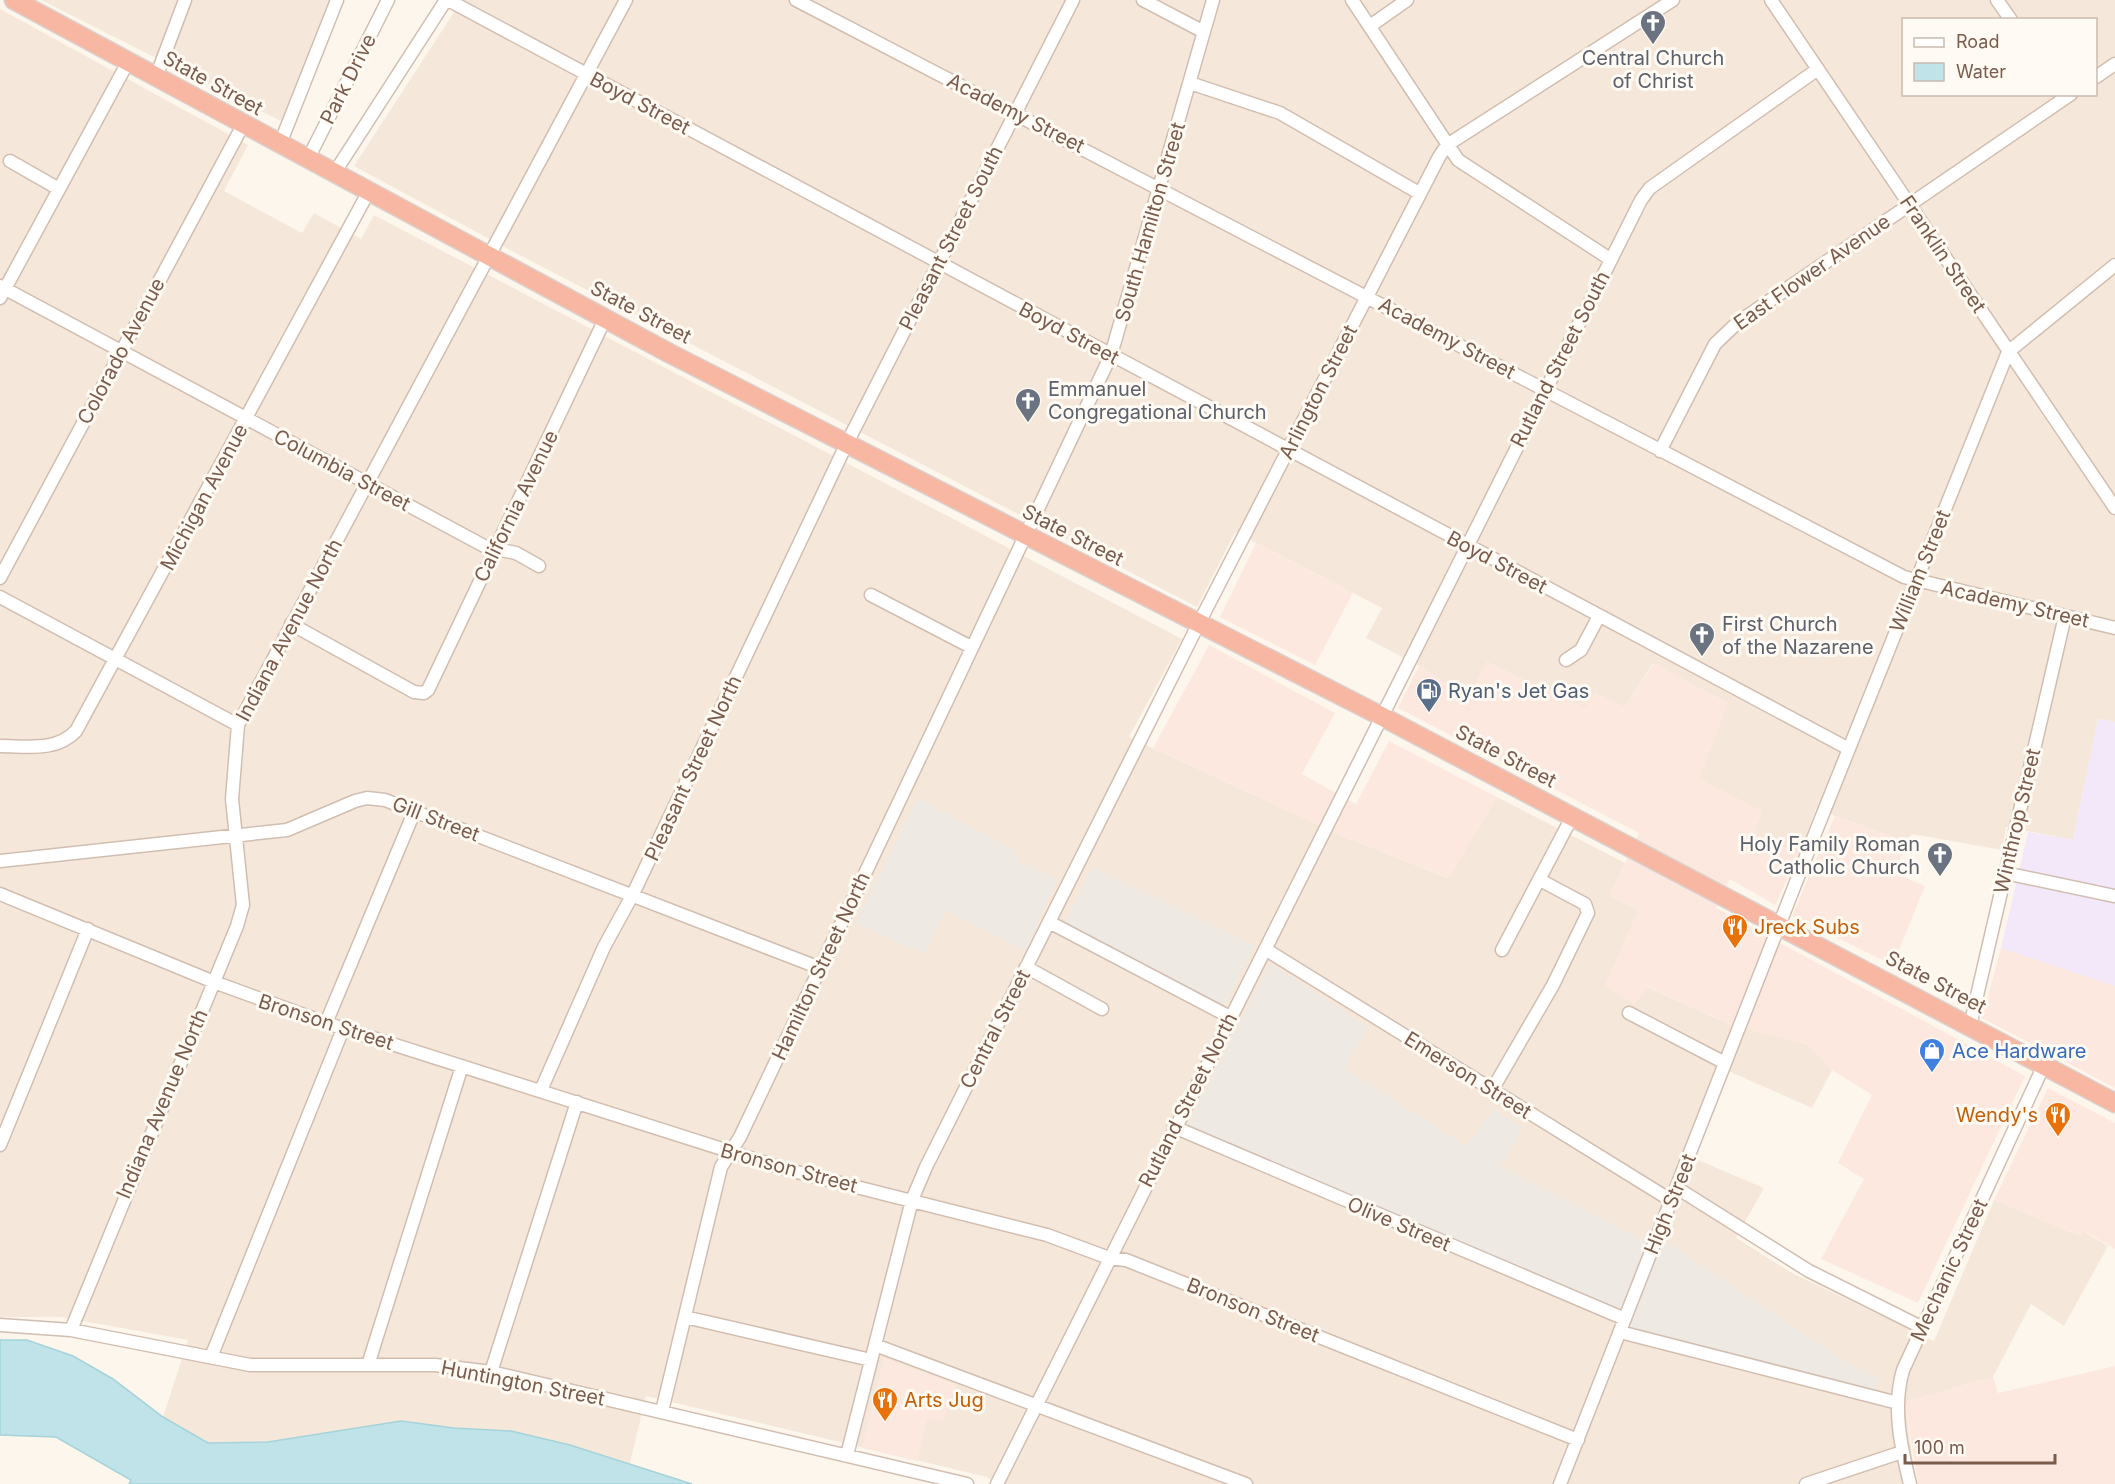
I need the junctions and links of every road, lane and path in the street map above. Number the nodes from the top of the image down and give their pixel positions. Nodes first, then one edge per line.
1 (14, 0) edge
2 (185, 0) edge
3 (337, 0) edge
4 (388, 0) edge
5 (447, 0) edge
6 (626, 0) edge
7 (796, 0) edge
8 (1073, 0) edge
9 (1143, 0) edge
10 (1213, 0) edge
11 (1353, 0) edge
12 (1407, 0) edge
13 (1673, 0) edge
14 (1771, 0) edge
15 (1997, 0) edge
16 (2010, 18) edge
17 (1370, 26) junction
18 (1204, 32) junction
19 (128, 62) junction
20 (2115, 64) edge
21 (1818, 69) junction
22 (586, 74) junction
23 (2097, 76) edge
24 (156, 77) junction
25 (1190, 83) junction
26 (2066, 96) edge
27 (1014, 112) junction
28 (243, 125) junction
29 (280, 144) junction
30 (1447, 145) junction
31 (308, 159) junction
32 (10, 161) dead end
33 (335, 172) junction
34 (1159, 188) junction
35 (59, 189) junction
36 (369, 191) junction
37 (1419, 193) junction
38 (1910, 204) junction
39 (487, 256) junction
40 (1610, 259) junction
41 (939, 263) junction
42 (2115, 265) edge
43 (2, 290) edge
44 (1367, 297) junction
45 (605, 319) junction
46 (121, 351) junction
47 (2008, 352) junction
48 (1111, 355) junction
49 (1544, 389) junction
50 (246, 418) junction
51 (846, 445) junction
52 (1288, 450) junction
53 (1660, 451) junction
54 (366, 484) junction
55 (2115, 508) edge
56 (1025, 536) junction
57 (1466, 546) junction
58 (495, 549) junction
59 (539, 566) dead end
60 (0, 578) edge
61 (1916, 581) junction
62 (871, 595) dead end
63 (0, 597) edge
64 (1599, 616) junction
65 (2065, 616) junction
66 (1199, 623) junction
67 (291, 624) junction
68 (2115, 628) edge
69 (971, 647) junction
70 (117, 659) junction
71 (1566, 660) dead end
72 (1381, 716) junction
73 (238, 725) junction
74 (0, 746) edge
75 (1849, 749) junction
76 (415, 810) junction
77 (1572, 817) junction
78 (235, 834) junction
79 (0, 861) edge
80 (2005, 873) junction
81 (1540, 880) junction
82 (0, 894) edge
83 (633, 894) junction
84 (2114, 896) edge
85 (1049, 922) junction
86 (1780, 925) junction
87 (88, 929) junction
88 (1265, 949) junction
89 (1502, 950) dead end
90 (820, 968) junction
91 (1026, 968) junction
92 (214, 982) junction
93 (1102, 1009) dead end
94 (1629, 1013) dead end
95 (1230, 1017) junction
96 (326, 1023) junction
97 (1970, 1026) junction
98 (343, 1029) junction
99 (1725, 1063) junction
100 (2044, 1065) junction
101 (462, 1066) junction
102 (541, 1090) junction
103 (1492, 1090) junction
104 (577, 1102) junction
105 (2115, 1103) edge
106 (1174, 1127) junction
107 (0, 1145) edge
108 (729, 1152) junction
109 (1677, 1188) junction
110 (912, 1200) junction
111 (1672, 1201) junction
112 (1108, 1258) junction
113 (685, 1317) junction
114 (1625, 1319) junction
115 (0, 1325) edge
116 (1923, 1328) junction
117 (70, 1330) junction
118 (1620, 1332) junction
119 (875, 1345) junction
120 (211, 1357) junction
121 (871, 1360) junction
122 (368, 1365) junction
123 (491, 1372) junction
124 (1898, 1403) junction
125 (1036, 1406) junction
126 (662, 1411) junction
127 (1578, 1440) junction
128 (1902, 1452) junction
129 (847, 1455) junction
130 (967, 1484) edge
131 (997, 1484) edge
132 (1246, 1484) edge
133 (1560, 1484) edge
134 (1806, 1484) edge
135 (1910, 1484) edge

1 - 19 highway, State Street
2 - 24 street
3 - 29 street
4 - 31 street, Park Drive
5 - 22 street, Boyd Street
5 - 33 street
6 - 22 street, Indiana Avenue North
7 - 27 street, Academy Street
8 - 27 street, Pleasant Street South
9 - 18 street
10 - 18 street, South Hamilton Street
11 - 17 street
12 - 17 street
13 - 30 street, Arlington Street
14 - 21 street, Franklin Street
15 - 16 street
17 - 30 street
18 - 25 street, South Hamilton Street
19 - 24 highway, State Street
19 - 35 street
20 - 23 street
21 - 38 street, Franklin Street
21 - 40 street, Rutland Street South
22 - 39 street, Indiana Avenue North
22 - 41 street, Boyd Street
24 - 28 highway, State Street
25 - 34 street, South Hamilton Street
25 - 37 street
26 - 38 street, East Flower Avenue
27 - 34 street, Academy Street
27 - 41 street, Pleasant Street South
28 - 29 highway, State Street
28 - 46 street, Colorado Avenue
29 - 31 highway, State Street
30 - 37 street, Arlington Street
30 - 40 street
31 - 33 highway, State Street
32 - 35 street
33 - 36 highway, State Street
34 - 44 street, Academy Street
34 - 48 street, South Hamilton Street
35 - 43 street
36 - 39 highway, State Street
36 - 50 street, Michigan Avenue
37 - 44 street, Arlington Street
38 - 47 street, Franklin Street
38 - 53 street, East Flower Avenue
39 - 45 highway, State Street
39 - 54 street, Indiana Avenue North
40 - 49 street, Rutland Street South
41 - 48 street, Boyd Street
41 - 51 street, Pleasant Street South
42 - 47 street
43 - 46 street, Columbia Street
44 - 49 street, Academy Street
44 - 52 street, Arlington Street
45 - 51 highway, State Street
45 - 58 street, California Avenue
46 - 50 street, Columbia Street
46 - 60 street, Colorado Avenue
47 - 55 street, Franklin Street
47 - 61 street, William Street
48 - 52 street, Boyd Street
48 - 56 street, South Hamilton Street
49 - 53 street, Academy Street
49 - 57 street, Rutland Street South
50 - 54 street, Columbia Street
50 - 70 street, Michigan Avenue
51 - 56 highway, State Street
51 - 83 street, Pleasant Street North
52 - 57 street, Boyd Street
52 - 66 street, Arlington Street
53 - 61 street, Academy Street
54 - 58 street, Columbia Street
54 - 67 street, Indiana Avenue North
56 - 66 highway, State Street
56 - 69 street, Hamilton Street North
57 - 64 street, Boyd Street
57 - 72 street, Rutland Street South
58 - 59 street, Columbia Street
58 - 67 street, California Avenue
61 - 65 street, Academy Street
61 - 75 street, William Street
62 - 69 street
63 - 70 street
64 - 71 street
64 - 75 street, Boyd Street
65 - 68 street, Academy Street
65 - 80 street, Winthrop Street
66 - 72 highway, State Street
66 - 85 street, Central Street
67 - 73 street, Indiana Avenue North
69 - 90 street, Hamilton Street North
70 - 73 street
70 - 74 street, Michigan Avenue
72 - 77 highway, State Street
72 - 88 street, Rutland Street North
73 - 78 street, Indiana Avenue North
75 - 86 street, William Street
76 - 78 street, Gill Street
76 - 83 street, Gill Street
76 - 96 street
77 - 81 street
77 - 86 highway, State Street
78 - 79 street, Gill Street
78 - 92 street, Indiana Avenue North
80 - 84 street
80 - 97 street, Winthrop Street
81 - 89 street
81 - 103 street
82 - 87 street, Bronson Street
83 - 90 street, Gill Street
83 - 102 street, Pleasant Street North
85 - 91 street, Central Street
85 - 95 street
86 - 97 highway, State Street
86 - 99 street, High Street
87 - 92 street, Bronson Street
87 - 107 street
88 - 95 street, Rutland Street North
88 - 103 street, Emerson Street
90 - 108 street, Hamilton Street North
91 - 93 street
91 - 110 street, Central Street
92 - 96 street, Bronson Street
92 - 117 street, Indiana Avenue North
94 - 99 street
95 - 106 street, Rutland Street North
96 - 98 street, Bronson Street
97 - 100 highway, State Street
98 - 101 street, Bronson Street
98 - 120 street
99 - 109 street, High Street
100 - 105 highway, State Street
100 - 116 street, Mechanic Street
101 - 102 street, Bronson Street
101 - 122 street
102 - 104 street, Bronson Street
103 - 111 street, Emerson Street
104 - 108 street, Bronson Street
104 - 123 street
106 - 112 street, Rutland Street North
106 - 114 street, Olive Street
108 - 110 street, Bronson Street
108 - 113 street, Hamilton Street North
109 - 111 street, High Street
109 - 116 street
110 - 112 street, Bronson Street
110 - 119 street, Central Street
111 - 114 street, High Street
112 - 125 street, Rutland Street North
112 - 127 street, Bronson Street
113 - 121 street
113 - 126 street, Hamilton Street North
114 - 118 street, High Street
115 - 117 street, Huntington Street
116 - 124 street, Mechanic Street
117 - 120 street, Huntington Street
118 - 124 street
118 - 127 street, High Street
119 - 121 street, Central Street
119 - 125 street
120 - 122 street, Huntington Street
121 - 129 street, Central Street
122 - 123 street, Huntington Street
123 - 126 street, Huntington Street
124 - 128 street, Mechanic Street
125 - 131 street, Rutland Street North
125 - 132 street
126 - 129 street, Huntington Street
127 - 133 street, High Street
128 - 134 street
128 - 135 street, Mechanic Street
129 - 130 street, Huntington Street

